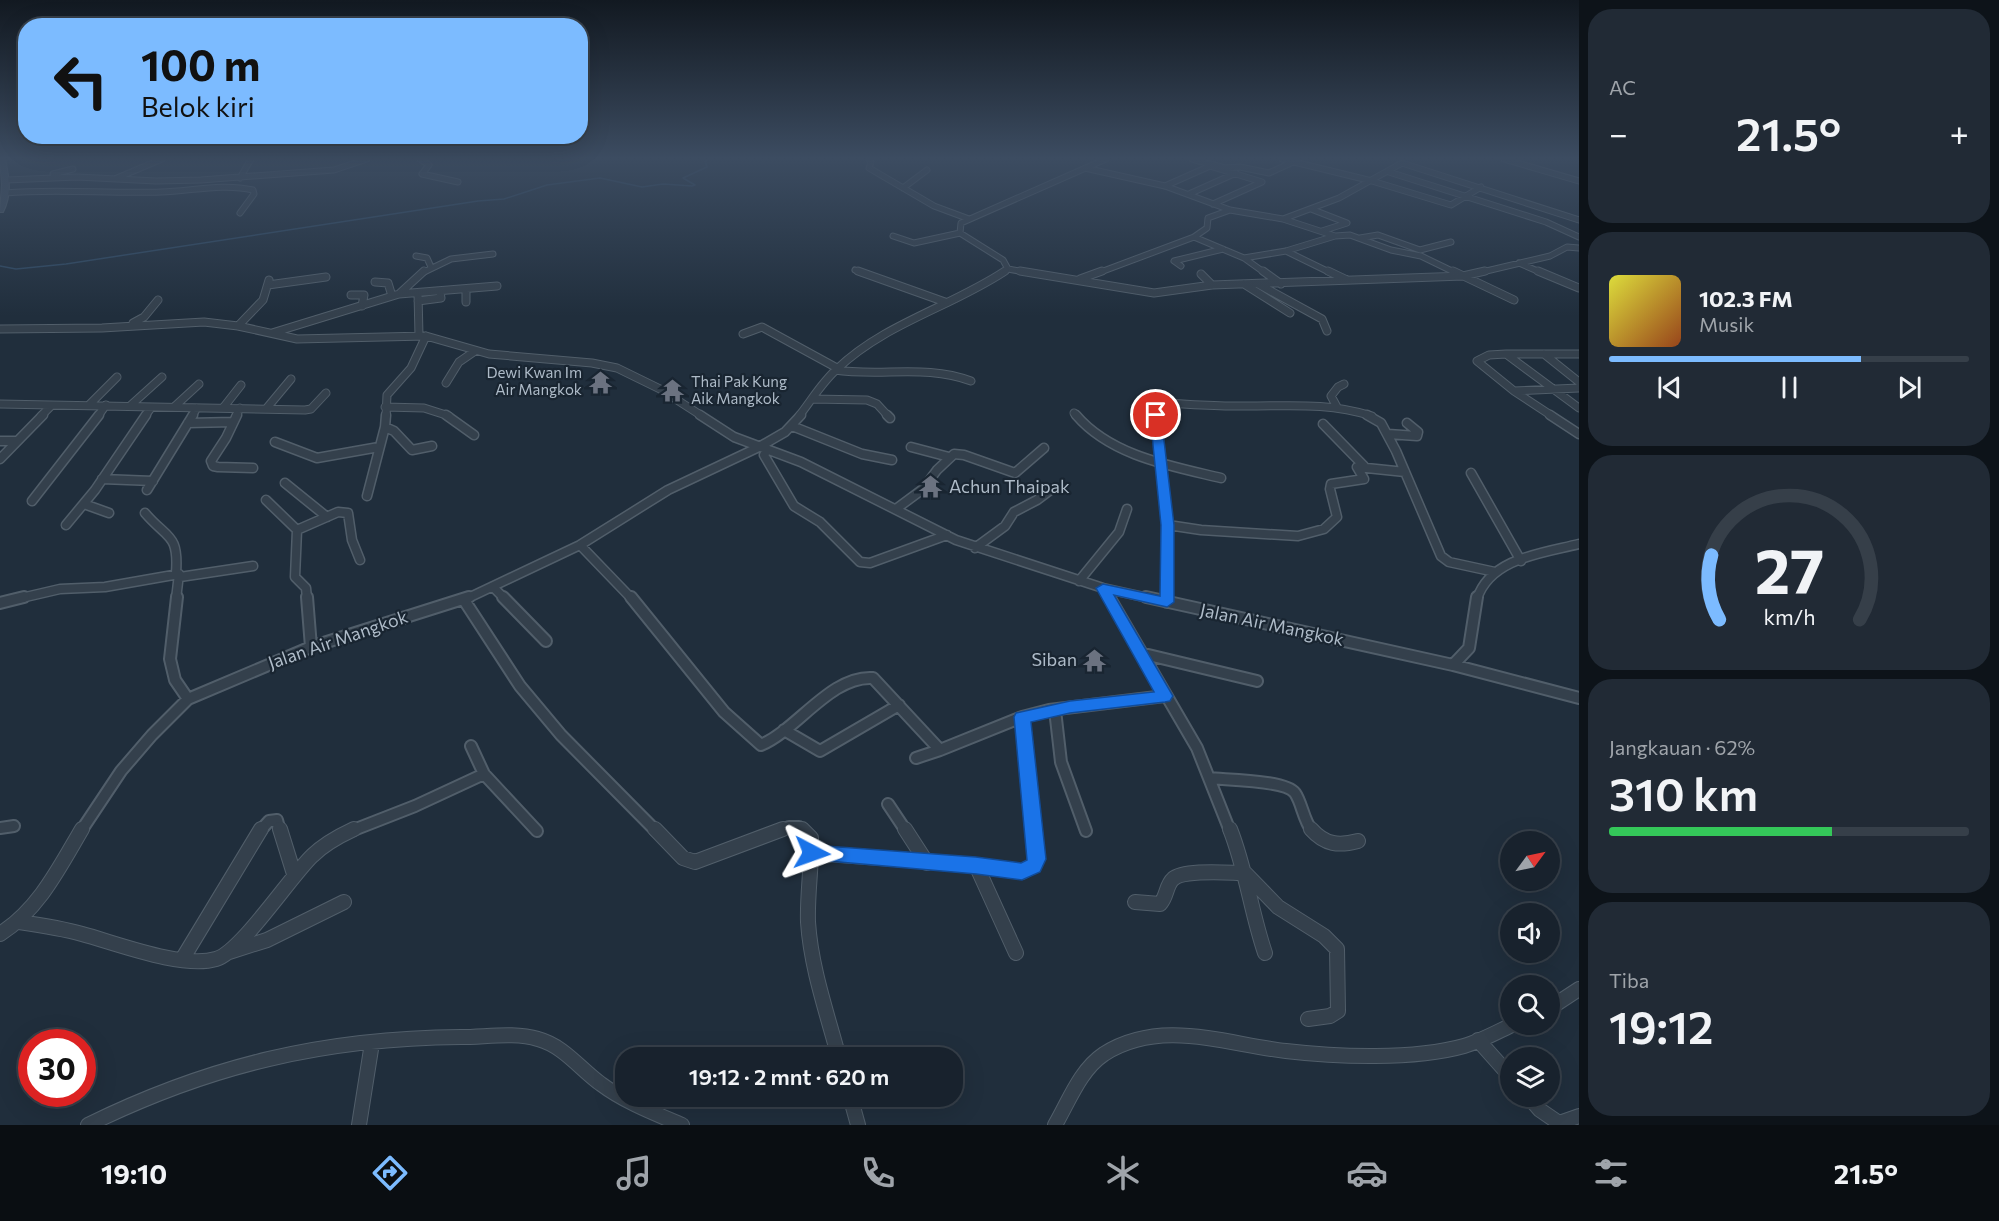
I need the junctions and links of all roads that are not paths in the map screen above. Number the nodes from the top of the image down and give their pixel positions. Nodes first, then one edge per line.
1 (949, 212) edge
2 (986, 212) edge
3 (1226, 212) edge
4 (1239, 212) edge
5 (1304, 212) edge
6 (1317, 212) edge
7 (1514, 212) edge
8 (1554, 212) edge
9 (969, 219) junction
10 (1283, 219) junction
11 (1579, 220) edge
12 (1320, 231) junction
13 (960, 232) junction
14 (893, 236) dead end
15 (1335, 236) junction
16 (1194, 237) junction
17 (1579, 237) edge
18 (1360, 238) junction
19 (1451, 243) dead end
20 (1579, 248) edge
21 (1223, 249) junction
22 (1286, 251) junction
23 (493, 254) dead end
24 (416, 256) dead end
25 (1244, 258) junction
26 (1519, 263) junction
27 (1181, 266) dead end
28 (431, 267) junction
29 (1008, 269) junction
30 (855, 270) dead end
31 (1201, 274) dead end
32 (1463, 276) junction
33 (326, 277) dead end
34 (1079, 279) junction
35 (375, 282) dead end
36 (1349, 282) junction
37 (1256, 283) junction
38 (1244, 284) junction
39 (1282, 284) junction
40 (1212, 285) junction
41 (497, 286) dead end
42 (1579, 288) edge
43 (466, 290) junction
44 (440, 292) junction
45 (418, 293) junction
46 (351, 295) dead end
47 (396, 295) junction
48 (158, 300) dead end
49 (1514, 300) dead end
50 (418, 301) junction
51 (945, 302) junction
52 (466, 303) dead end
53 (362, 306) junction
54 (1290, 313) dead end
55 (128, 326) junction
56 (238, 326) junction
57 (0, 329) edge
58 (1328, 331) dead end
59 (271, 333) junction
60 (743, 334) dead end
61 (423, 336) junction
62 (475, 351) junction
63 (1506, 354) junction
64 (1544, 354) junction
65 (1579, 354) edge
66 (836, 369) junction
67 (117, 377) dead end
68 (162, 377) dead end
69 (291, 379) dead end
70 (972, 381) dead end
71 (1579, 382) edge
72 (446, 383) dead end
73 (199, 384) dead end
74 (1344, 384) dead end
75 (241, 385) dead end
76 (1579, 388) edge
77 (1554, 389) junction
78 (1514, 391) junction
79 (326, 393) dead end
80 (812, 399) junction
81 (0, 404) edge
82 (89, 405) junction
83 (106, 405) junction
84 (131, 405) junction
85 (51, 406) junction
86 (1337, 406) junction
87 (174, 407) junction
88 (385, 407) junction
89 (151, 408) junction
90 (197, 408) junction
91 (223, 408) junction
92 (240, 408) junction
93 (1579, 408) edge
94 (266, 410) junction
95 (1074, 413) dead end
96 (890, 418) dead end
97 (233, 422) junction
98 (188, 423) junction
99 (1407, 423) dead end
100 (1323, 424) dead end
101 (792, 426) junction
102 (385, 427) junction
103 (1388, 434) junction
104 (1579, 434) edge
105 (474, 435) dead end
106 (0, 441) edge
107 (16, 441) junction
108 (275, 442) dead end
109 (432, 446) dead end
110 (378, 447) junction
111 (911, 447) dead end
112 (763, 448) junction
113 (1044, 448) dead end
114 (949, 457) junction
115 (0, 459) edge
116 (892, 460) dead end
117 (1161, 466) junction
118 (1364, 466) junction
119 (252, 468) dead end
120 (1405, 472) junction
121 (1471, 473) dead end
122 (1221, 478) dead end
123 (102, 479) junction
124 (153, 482) junction
125 (285, 483) dead end
126 (1053, 488) dead end
127 (147, 490) dead end
128 (367, 495) dead end
129 (266, 500) dead end
130 (32, 501) dead end
131 (84, 504) junction
132 (896, 509) junction
133 (1127, 509) dead end
134 (109, 513) dead end
135 (145, 513) dead end
136 (327, 517) junction
137 (66, 525) dead end
138 (1168, 525) junction
139 (297, 530) junction
140 (947, 535) junction
141 (580, 544) junction
142 (1579, 544) edge
143 (975, 548) junction
144 (360, 560) dead end
145 (1521, 561) junction
146 (253, 566) dead end
147 (1495, 572) junction
148 (178, 575) junction
149 (1079, 581) junction
150 (493, 587) junction
151 (1103, 588) junction
152 (464, 600) junction
153 (1167, 602) junction
154 (0, 603) edge
155 (546, 641) dead end
156 (311, 647) junction
157 (1140, 653) junction
158 (1453, 665) junction
159 (1257, 681) dead end
160 (1165, 696) junction
161 (188, 699) junction
162 (1579, 699) edge
163 (899, 705) junction
164 (1055, 710) junction
165 (1022, 717) junction
166 (784, 730) junction
167 (471, 746) dead end
168 (940, 750) junction
169 (916, 758) dead end
170 (484, 774) junction
171 (1209, 778) junction
172 (888, 804) dead end
173 (14, 826) dead end
174 (0, 828) edge
175 (537, 831) dead end
176 (1086, 831) dead end
177 (1358, 841) dead end
178 (812, 853) junction
179 (927, 863) junction
180 (976, 866) junction
181 (1245, 873) junction
182 (294, 874) junction
183 (344, 902) dead end
184 (1135, 902) dead end
185 (19, 922) junction
186 (0, 934) edge
187 (229, 951) junction
188 (1016, 953) dead end
189 (1265, 953) dead end
190 (183, 958) junction
191 (1579, 989) edge
192 (1560, 1001) edge
193 (1308, 1019) dead end
194 (1500, 1030) edge
195 (1478, 1040) junction
196 (372, 1042) junction
197 (836, 1047) edge
198 (1500, 1065) edge
199 (853, 1107) edge
200 (1537, 1107) edge
201 (1579, 1116) edge
202 (88, 1125) edge
203 (359, 1125) edge
204 (682, 1125) edge
205 (858, 1125) edge
206 (1055, 1125) edge

1 - 9 street
2 - 9 street
3 - 16 street
4 - 10 street
5 - 10 street
6 - 12 street
7 - 17 street
8 - 11 street
9 - 13 street
10 - 12 street
12 - 15 street
13 - 14 street
13 - 29 street
15 - 18 street
15 - 22 street
16 - 21 street
16 - 34 street
18 - 19 street
18 - 32 street
20 - 26 street
21 - 25 street
21 - 27 street
22 - 25 street
22 - 36 street
23 - 28 street
24 - 28 street
25 - 39 street
26 - 32 street
26 - 42 street
28 - 47 street
29 - 34 street
29 - 51 street, Jalan Air Mangkok
30 - 51 street
31 - 40 street
32 - 36 street
32 - 49 street
33 - 56 street
34 - 40 street
35 - 47 street
36 - 39 street
37 - 38 street
37 - 39 street
37 - 58 street
38 - 40 street
38 - 54 street
41 - 43 street
43 - 44 street
43 - 52 street
44 - 45 street
44 - 50 street
45 - 47 street
45 - 50 street
46 - 53 street
47 - 53 street
48 - 55 street
50 - 61 street
51 - 66 street, Jalan Air Mangkok
53 - 59 street
55 - 56 street, Jalan Air Mangkok
55 - 57 street, Jalan Air Mangkok
56 - 59 street, Jalan Air Mangkok
59 - 61 street, Jalan Air Mangkok
60 - 66 street
61 - 62 street, Jalan Air Mangkok
61 - 88 street
62 - 72 street
62 - 112 street, Jalan Air Mangkok
63 - 64 street
63 - 77 street
63 - 78 street
64 - 65 street
64 - 71 street
66 - 70 street
66 - 80 street, Jalan Air Mangkok
67 - 82 street
68 - 84 street
69 - 94 street
73 - 87 street
74 - 86 street
75 - 91 street
76 - 77 street
77 - 78 street
77 - 93 street
78 - 104 street
79 - 94 street
80 - 96 street
80 - 101 street, Jalan Air Mangkok
81 - 85 street
82 - 83 street
82 - 85 street
83 - 84 street
83 - 130 street
84 - 89 street
85 - 107 street
86 - 103 street
86 - 117 street
87 - 89 street
87 - 90 street
88 - 102 street
88 - 105 street
89 - 123 street
90 - 91 street
90 - 98 street
91 - 92 street
92 - 94 street
92 - 97 street
95 - 117 street
97 - 98 street
97 - 119 street
98 - 124 street
99 - 103 street
100 - 118 street
101 - 112 street, Jalan Air Mangkok
101 - 116 street
102 - 109 street
102 - 110 street
103 - 120 street
106 - 107 street
107 - 115 street
108 - 110 street
110 - 128 street
111 - 114 street
112 - 132 street, Jalan Air Mangkok
112 - 140 street
112 - 141 street, Jalan Air Mangkok
113 - 114 street
114 - 132 street
117 - 122 street
117 - 138 street
118 - 120 street
118 - 138 street
120 - 147 street
121 - 145 street
123 - 124 street
123 - 131 street
124 - 127 street
125 - 136 street
126 - 143 street
129 - 139 street
131 - 134 street
131 - 137 street
132 - 140 street, Jalan Air Mangkok
133 - 149 street
135 - 148 street
136 - 139 street
136 - 144 street
138 - 153 street
139 - 156 street
140 - 143 street, Jalan Air Mangkok
141 - 150 street, Jalan Air Mangkok
141 - 166 street
142 - 145 street
143 - 149 street, Jalan Air Mangkok
145 - 147 street
146 - 148 street
147 - 158 street
148 - 154 street
148 - 161 street
149 - 151 street, Jalan Air Mangkok
150 - 152 street, Jalan Air Mangkok
150 - 155 street
151 - 153 street, Jalan Air Mangkok
151 - 157 street
152 - 156 street, Jalan Air Mangkok
152 - 178 street
153 - 158 street, Jalan Air Mangkok
156 - 161 street, Jalan Air Mangkok
157 - 159 street
157 - 160 street
158 - 162 street, Jalan Air Mangkok
160 - 164 street
160 - 171 street
161 - 185 street, Jalan Air Mangkok
163 - 166 street
163 - 166 street
163 - 168 street
164 - 165 street
164 - 176 street
165 - 168 street
165 - 180 street
167 - 170 street
168 - 169 street
170 - 175 street
170 - 182 street
171 - 177 street
171 - 181 street
172 - 179 street
173 - 174 street
178 - 179 street
178 - 197 street
179 - 180 street
180 - 188 street
181 - 184 street
181 - 189 street
181 - 193 street
182 - 187 street
182 - 190 street
183 - 187 street
185 - 186 street, Jalan Air Mangkok
185 - 190 street
187 - 190 street
191 - 192 street
194 - 195 street
195 - 198 street
195 - 206 street
196 - 202 street
196 - 203 street
196 - 204 street
199 - 205 street
200 - 201 street

